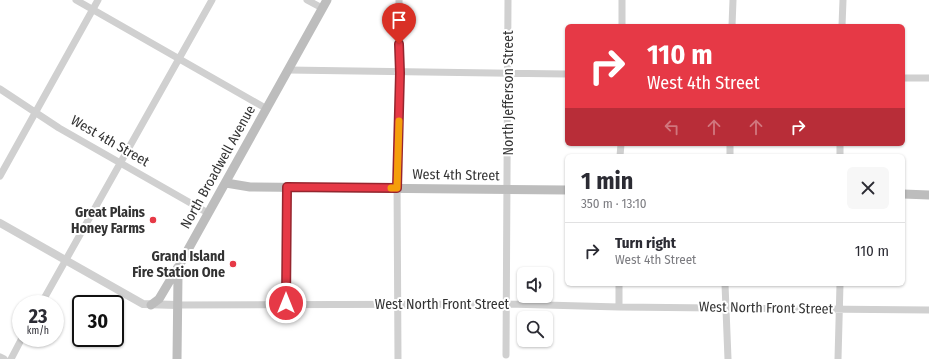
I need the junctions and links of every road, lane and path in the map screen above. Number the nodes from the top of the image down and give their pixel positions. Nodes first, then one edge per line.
1 (76, 0) edge
2 (98, 0) edge
3 (212, 0) edge
4 (307, 0) edge
5 (327, 0) edge
6 (399, 0) edge
7 (508, 0) edge
8 (622, 0) edge
9 (733, 0) edge
10 (843, 0) edge
11 (322, 8) junction
12 (93, 10) junction
13 (622, 24) edge
14 (732, 24) edge
15 (842, 24) edge
16 (179, 60) junction
17 (288, 70) junction
18 (400, 73) junction
19 (508, 74) junction
20 (565, 74) edge
21 (905, 78) edge
22 (929, 78) edge
23 (0, 89) edge
24 (267, 109) junction
25 (36, 113) junction
26 (120, 163) junction
27 (0, 176) edge
28 (226, 183) junction
29 (287, 187) junction
30 (397, 188) junction
31 (507, 190) junction
32 (565, 190) edge
33 (905, 194) edge
34 (929, 195) edge
35 (208, 213) junction
36 (0, 223) edge
37 (65, 261) junction
38 (180, 264) junction
39 (619, 286) edge
40 (724, 286) edge
41 (840, 286) edge
42 (46, 295) edge
43 (286, 303) junction
44 (178, 304) junction
45 (398, 304) junction
46 (507, 304) junction
47 (151, 305) junction
48 (619, 307) junction
49 (727, 307) junction
50 (840, 308) junction
51 (929, 310) edge
52 (17, 347) edge
53 (506, 355) dead end
54 (0, 357) edge
55 (4, 359) edge
56 (11, 359) edge
57 (177, 359) edge
58 (398, 359) edge
59 (728, 359) edge
60 (838, 359) edge

1 - 12 street
2 - 12 street
3 - 16 street
4 - 11 street
5 - 11 main road, North Broadwell Avenue
6 - 18 street
7 - 19 street, North Jefferson Street
8 - 13 street
9 - 14 street
10 - 15 street
11 - 17 main road, North Broadwell Avenue
12 - 16 street
12 - 25 street
16 - 24 street
16 - 26 street
17 - 18 street
17 - 24 main road, North Broadwell Avenue
18 - 19 street
18 - 30 street
19 - 20 street
19 - 31 street, North Jefferson Street
21 - 22 street
23 - 25 street, West 4th Street
24 - 28 main road, North Broadwell Avenue
25 - 26 street, West 4th Street
25 - 27 street
26 - 35 street, West 4th Street
26 - 37 street
28 - 29 main road, West 4th Street
28 - 35 main road, North Broadwell Avenue
29 - 30 main road, West 4th Street
29 - 43 street
30 - 31 main road, West 4th Street
30 - 45 street
31 - 32 main road, West 4th Street
31 - 46 street, North Jefferson Street
33 - 34 main road
35 - 38 main road, North Broadwell Avenue
36 - 37 street, West North Front Street
37 - 42 street
37 - 47 street, West North Front Street
38 - 44 main road, North Broadwell Avenue
38 - 47 main road
39 - 48 street
40 - 49 street
41 - 50 street
43 - 44 street, West North Front Street
43 - 45 street, West North Front Street
44 - 47 street, West North Front Street
44 - 57 main road, North Broadwell Avenue
45 - 46 street, West North Front Street
45 - 58 street
46 - 48 street, West North Front Street
46 - 53 street, North Jefferson Street
48 - 49 street, West North Front Street
49 - 50 street, West North Front Street
49 - 59 street
50 - 51 street, West North Front Street
50 - 60 street
52 - 56 street
54 - 55 street

